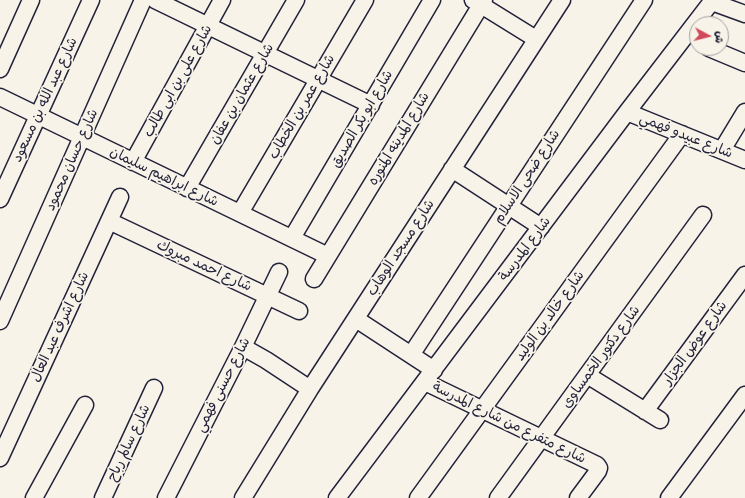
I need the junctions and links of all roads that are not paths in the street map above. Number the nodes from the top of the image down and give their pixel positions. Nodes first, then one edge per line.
1 (31, 0) edge
2 (91, 0) edge
3 (142, 0) edge
4 (155, 0) edge
5 (222, 0) edge
6 (296, 0) edge
7 (364, 0) edge
8 (432, 0) edge
9 (562, 0) edge
10 (644, 0) edge
11 (712, 1) edge
12 (479, 2) edge
13 (745, 14) edge
14 (704, 16) edge
15 (208, 26) junction
16 (536, 38) junction
17 (689, 41) edge
18 (265, 54) junction
19 (729, 56) edge
20 (745, 62) edge
21 (0, 70) edge
22 (318, 79) junction
23 (0, 97) edge
24 (370, 105) junction
25 (627, 112) junction
26 (745, 112) edge
27 (38, 116) junction
28 (682, 134) junction
29 (82, 137) junction
30 (722, 150) junction
31 (745, 160) edge
32 (133, 162) junction
33 (452, 169) junction
34 (187, 188) junction
35 (120, 197) dead end
36 (0, 199) edge
37 (509, 206) junction
38 (240, 213) junction
39 (703, 215) dead end
40 (108, 221) junction
41 (541, 227) junction
42 (292, 238) junction
43 (328, 256) junction
44 (279, 272) dead end
45 (745, 275) edge
46 (314, 279) dead end
47 (267, 296) junction
48 (299, 310) dead end
49 (356, 319) junction
50 (0, 321) edge
51 (243, 347) junction
52 (411, 355) junction
53 (587, 375) junction
54 (429, 376) junction
55 (154, 388) dead end
56 (310, 389) junction
57 (745, 395) edge
58 (85, 405) dead end
59 (481, 410) junction
60 (645, 411) junction
61 (660, 420) dead end
62 (542, 439) junction
63 (0, 458) edge
64 (34, 498) edge
65 (104, 498) edge
66 (166, 498) edge
67 (243, 498) edge
68 (337, 498) edge
69 (418, 498) edge
70 (498, 498) edge
71 (578, 498) edge
72 (669, 498) edge

1 - 21 street
2 - 27 street, شارع عبد الله بن مسعود
3 - 29 street, شارع حسان محمود
4 - 15 street
5 - 15 street, شارع على بن ابى طالب
6 - 18 street, شارع عثمان بن عفان
7 - 22 street, شارع عمر بن الخطاب
8 - 24 street, شارع ابو بكر الصديق
9 - 16 street, شارع مسجد الوهاب
10 - 37 street, شارع ضحى الاسلام
11 - 13 street
11 - 14 street, شارع المدرسة
12 - 16 street
12 - 43 street, شارع المدينه المنوره
15 - 18 street
15 - 32 street, شارع على بن ابى طالب
16 - 33 street, شارع مسجد الوهاب
17 - 25 street, شارع المدرسة
18 - 22 street
18 - 34 street, شارع عثمان بن عفان
19 - 20 street
22 - 24 street
22 - 38 street, شارع عمر بن الخطاب
23 - 27 street, شارع ابراهيم سليمان
24 - 42 street, شارع ابو بكر الصديق
25 - 28 street, شارع عبيدو فهمي
25 - 41 street, شارع المدرسة
26 - 30 street
27 - 29 street, شارع ابراهيم سليمان
27 - 36 street, شارع عبد الله بن مسعود
28 - 30 street, شارع عبيدو فهمي
28 - 59 street, شارع خالد بن الوليد
29 - 32 street, شارع ابراهيم سليمان
29 - 50 street, شارع حسان محمود
30 - 31 street, شارع عبيدو فهمي
32 - 34 street, شارع ابراهيم سليمان
33 - 37 street
33 - 49 street, شارع مسجد الوهاب
34 - 38 street, شارع ابراهيم سليمان
35 - 40 street, شارع اشرف عبد العال
37 - 41 street
37 - 52 street, شارع ضحى الاسلام
38 - 42 street, شارع ابراهيم سليمان
39 - 53 street, شارع دكتور الخمساوى
40 - 47 street, شارع احمد مبروك
40 - 63 street, شارع اشرف عبد العال
41 - 54 street, شارع المدرسة
42 - 43 street, شارع ابراهيم سليمان
43 - 46 street, شارع المدينه المنوره
44 - 47 street, شارع حسنى فهمي
45 - 60 street, شارع عوض الجزار
47 - 48 street, شارع احمد مبروك
47 - 51 street, شارع حسنى فهمي
49 - 52 street, شارع متفرع من شارع المدرسة
49 - 56 street, شارع مسجد الوهاب
51 - 56 street
51 - 66 street, شارع حسنى فهمي
52 - 54 street, شارع متفرع من شارع المدرسة
53 - 60 street
53 - 62 street, شارع دكتور الخمساوى
54 - 59 street, شارع متفرع من شارع المدرسة
54 - 68 street, شارع المدرسة
55 - 65 street, شارع سالم رباح
56 - 67 street, شارع مسجد الوهاب
57 - 72 street
58 - 64 street
59 - 62 street, شارع متفرع من شارع المدرسة
59 - 69 street, شارع خالد بن الوليد
60 - 61 street
62 - 70 street, شارع دكتور الخمساوى
62 - 71 street, شارع متفرع من شارع المدرسة

